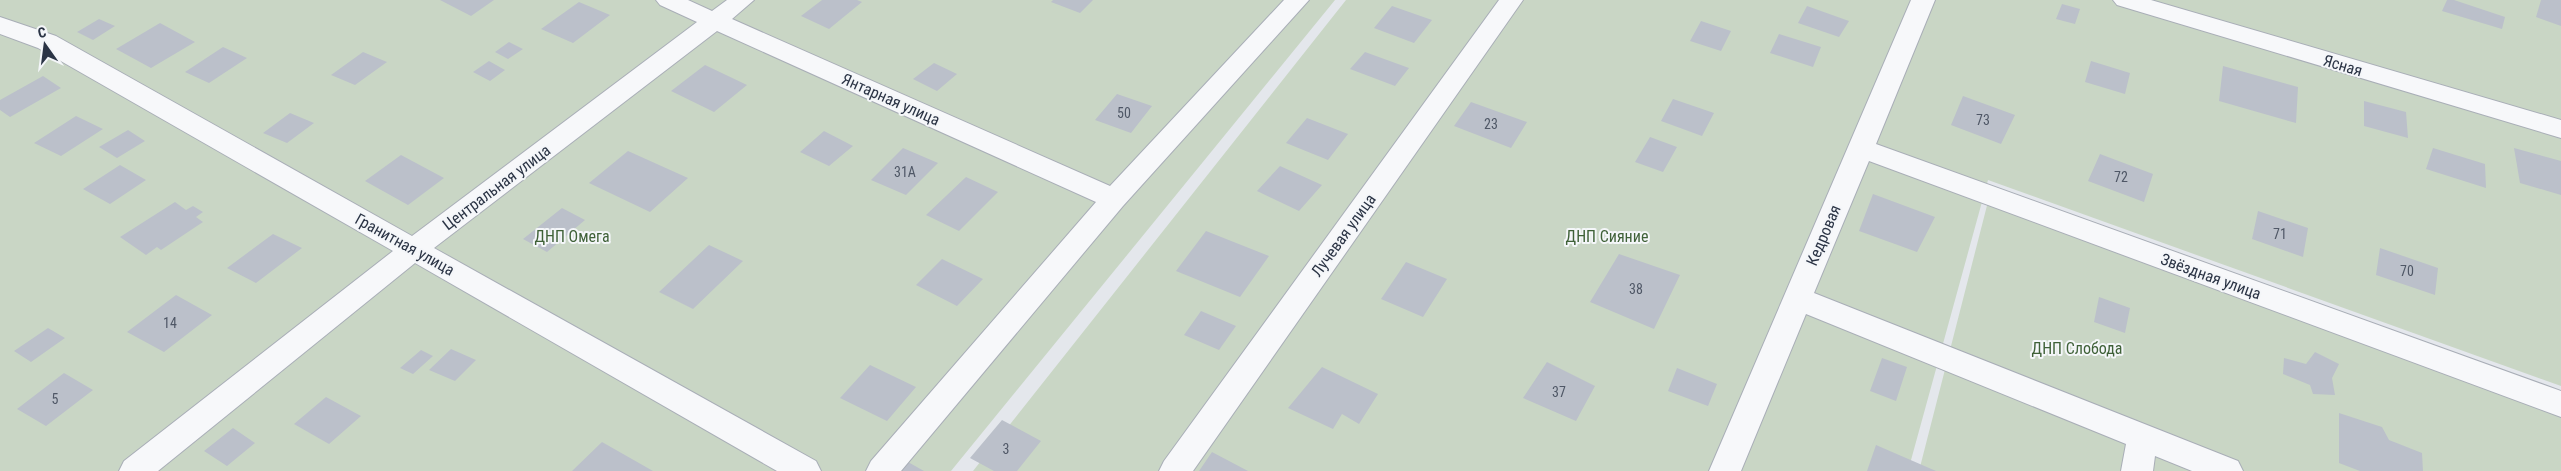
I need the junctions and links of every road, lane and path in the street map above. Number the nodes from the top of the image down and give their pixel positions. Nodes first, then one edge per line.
1 (668, 0) edge
2 (742, 0) edge
3 (1297, 0) edge
4 (1511, 0) edge
5 (1923, 0) edge
6 (2125, 0) edge
7 (716, 20) junction
8 (0, 25) edge
9 (2561, 129) edge
10 (1861, 148) junction
11 (1114, 199) junction
12 (414, 249) junction
13 (1796, 298) junction
14 (2561, 404) edge
15 (2143, 438) junction
16 (135, 471) edge
17 (805, 471) edge
18 (882, 471) edge
19 (1175, 471) edge
20 (1725, 471) edge
21 (2138, 471) edge
22 (2227, 471) edge

1 - 7 street, Янтарная улица
2 - 7 street, Центральная улица
3 - 11 street
4 - 19 street, Лучевая улица
5 - 10 street, Кедровая
6 - 9 street, Ясная
7 - 11 street, Янтарная улица
7 - 12 street, Центральная улица
8 - 12 street, Гранитная улица
10 - 13 street, Кедровая
10 - 14 street, Звёздная улица
11 - 18 street
12 - 16 street, Центральная улица
12 - 17 street, Гранитная улица
13 - 15 street
13 - 20 street, Кедровая
15 - 21 street
15 - 22 street

